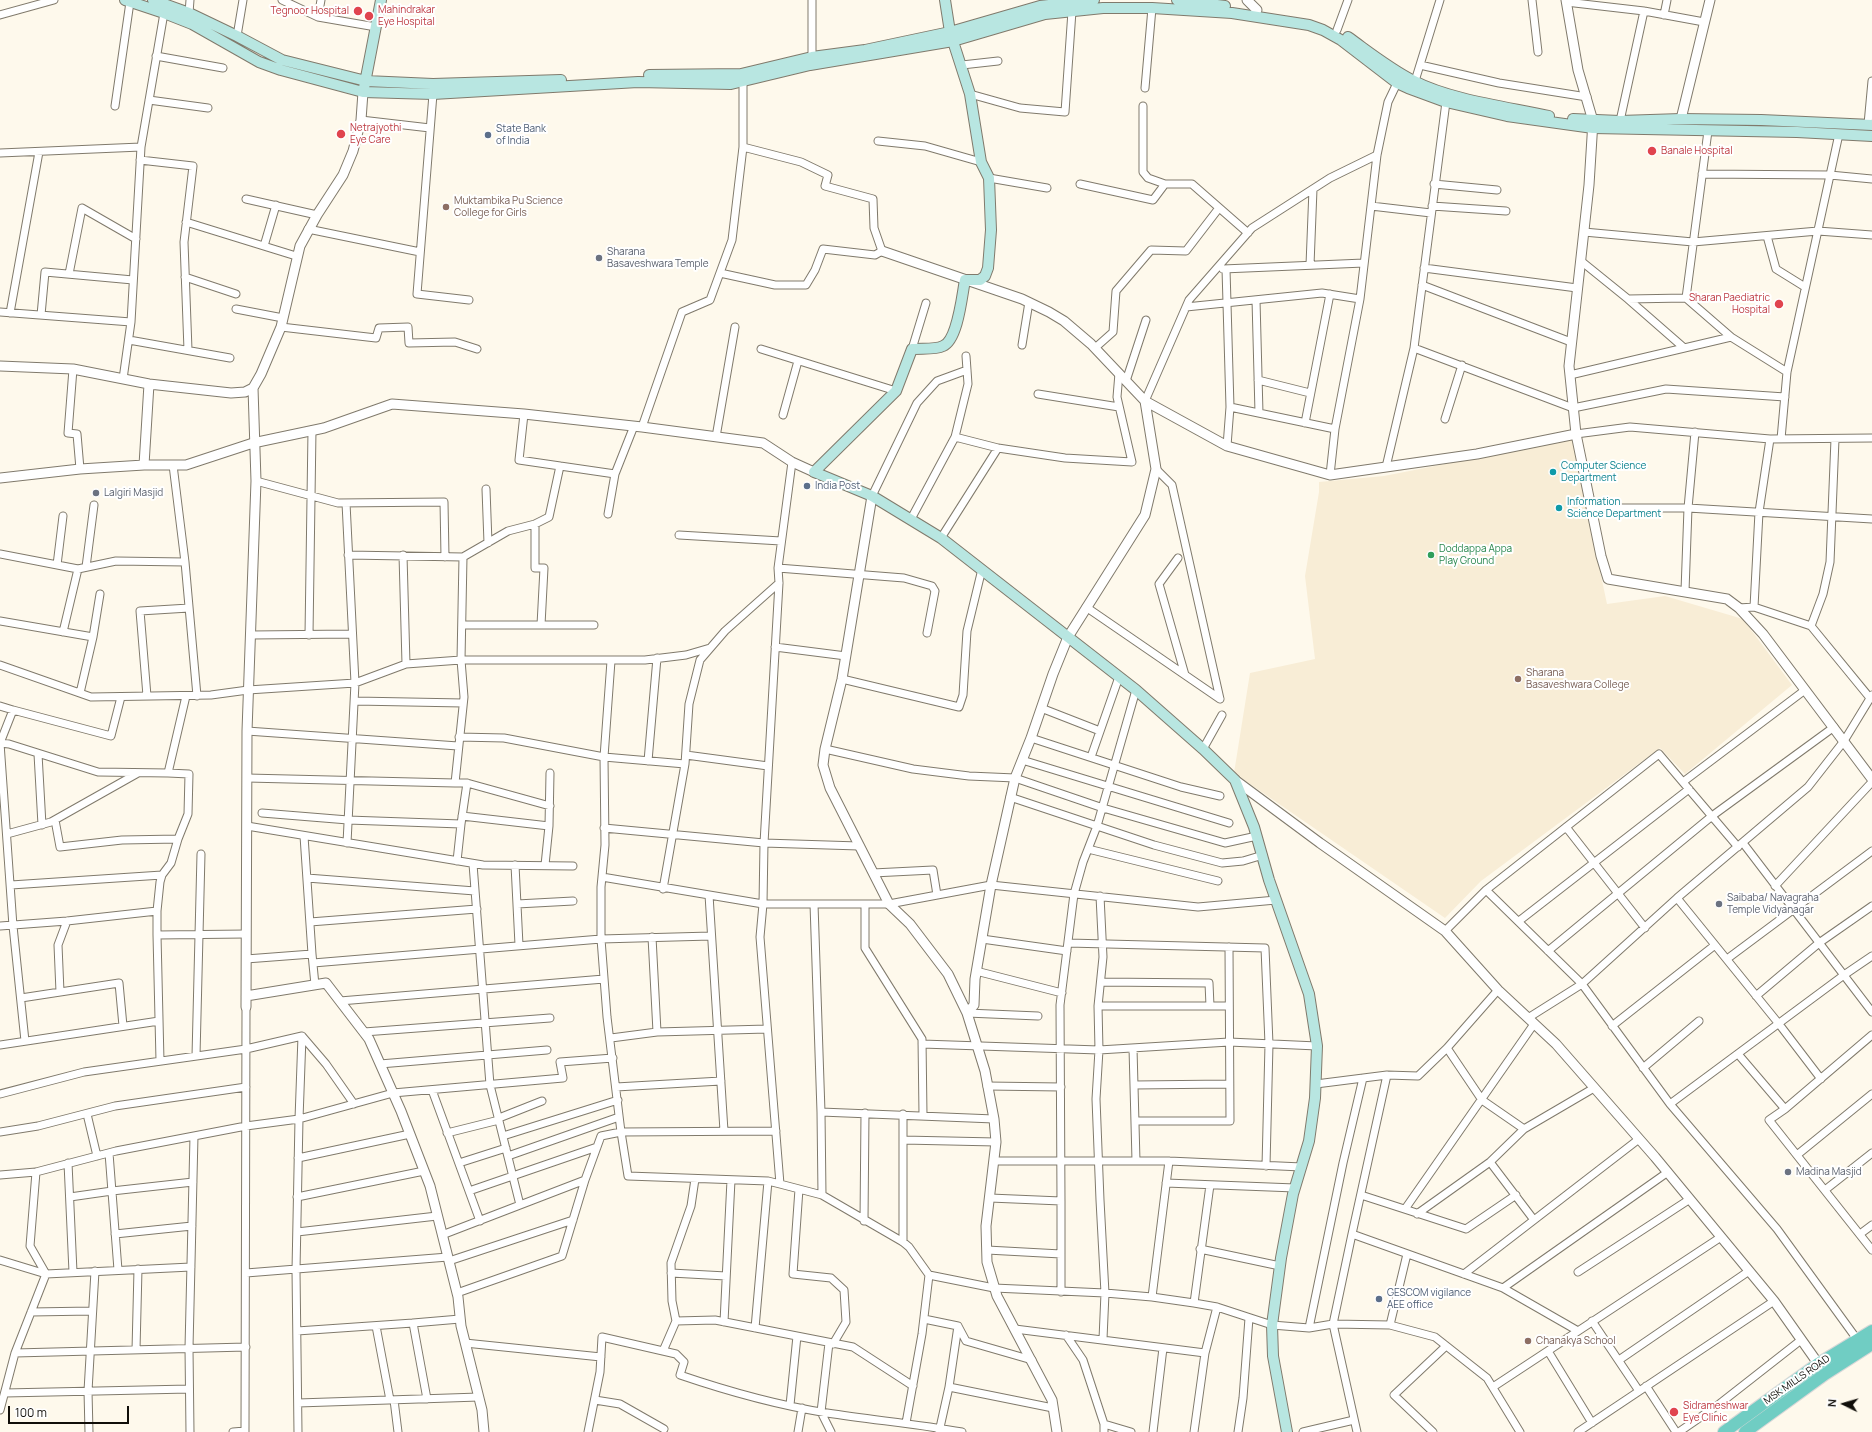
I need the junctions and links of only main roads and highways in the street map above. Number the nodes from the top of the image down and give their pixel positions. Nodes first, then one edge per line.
1 (381, 0) edge
2 (945, 0) edge
3 (1094, 0) edge
4 (1177, 0) edge
5 (127, 1) edge
6 (1083, 1) edge
7 (157, 5) edge
8 (952, 37) junction
9 (743, 78) junction
10 (1399, 78) junction
11 (365, 86) junction
12 (1593, 124) junction
13 (1870, 124) edge
14 (1872, 136) edge
15 (1868, 1339) edge
16 (1821, 1369) junction
17 (1287, 1432) edge
18 (1724, 1432) edge
19 (1745, 1432) edge

1 - 11 main road
2 - 8 main road
3 - 6 main road
4 - 10 main road
5 - 7 main road
6 - 8 main road
7 - 11 main road
7 - 11 main road
8 - 9 main road
8 - 9 main road
8 - 10 main road
8 - 17 main road
9 - 11 main road
9 - 11 main road
10 - 12 main road
10 - 12 main road
12 - 13 main road
12 - 14 main road
15 - 16 main road, MSK MILLS ROAD
16 - 18 main road, MSK MILLS ROAD
16 - 19 main road, MSK MILLS ROAD

